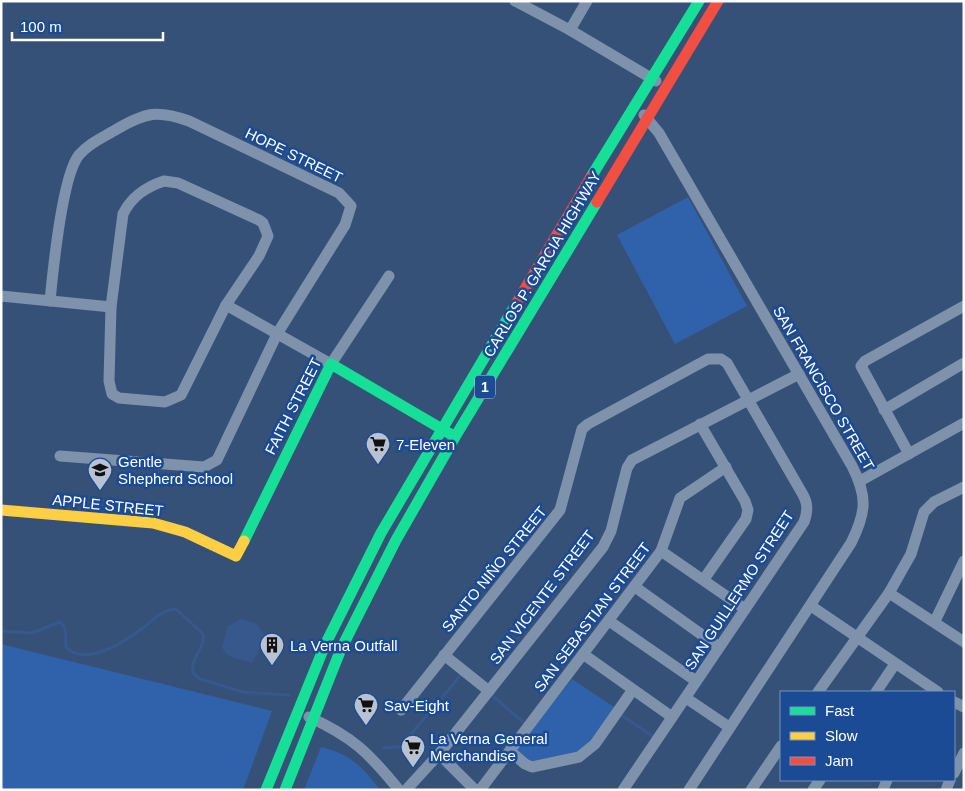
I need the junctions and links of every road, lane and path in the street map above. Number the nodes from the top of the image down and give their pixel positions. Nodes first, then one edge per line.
1 (587, 1) edge
2 (699, 1) edge
3 (718, 1) edge
4 (522, 3) edge
5 (570, 30) junction
6 (652, 78) junction
7 (666, 87) junction
8 (634, 109) junction
9 (648, 118) junction
10 (388, 276) dead end
11 (1, 296) edge
12 (50, 301) junction
13 (226, 305) junction
14 (964, 306) edge
15 (111, 307) junction
16 (508, 317) junction
17 (522, 326) junction
18 (277, 334) junction
19 (964, 363) edge
20 (331, 364) junction
21 (798, 374) junction
22 (749, 399) junction
23 (884, 410) junction
24 (964, 422) edge
25 (700, 424) junction
26 (441, 429) junction
27 (455, 437) junction
28 (909, 454) junction
29 (60, 456) dead end
30 (726, 467) junction
31 (860, 481) junction
32 (964, 487) edge
33 (1, 510) edge
34 (381, 534) junction
35 (396, 540) junction
36 (661, 551) junction
37 (236, 556) joint
38 (964, 561) edge
39 (704, 579) junction
40 (635, 587) junction
41 (889, 593) junction
42 (811, 606) junction
43 (745, 609) junction
44 (609, 621) junction
45 (935, 621) junction
46 (856, 636) junction
47 (964, 642) edge
48 (719, 647) junction
49 (583, 654) junction
50 (444, 655) junction
51 (895, 664) junction
52 (696, 682) junction
53 (632, 690) junction
54 (932, 690) edge
55 (489, 691) junction
56 (819, 691) edge
57 (877, 691) edge
58 (686, 698) junction
59 (401, 710) dead end
60 (296, 712) junction
61 (312, 718) junction
62 (672, 718) junction
63 (729, 727) junction
64 (780, 747) edge
65 (510, 751) junction
66 (964, 753) edge
67 (439, 754) junction
68 (955, 771) edge
69 (266, 790) edge
70 (285, 790) edge
71 (398, 790) edge
72 (406, 790) edge
73 (475, 790) edge
74 (480, 790) edge
75 (623, 790) edge
76 (689, 790) edge
77 (751, 790) edge

1 - 5 street
2 - 6 main road, CARLOS P. GARCIA HIGHWAY / 1
3 - 7 main road, CARLOS P. GARCIA HIGHWAY / 1
4 - 5 street
5 - 6 street
6 - 7 street
6 - 8 main road, CARLOS P. GARCIA HIGHWAY / 1
7 - 9 main road, CARLOS P. GARCIA HIGHWAY / 1
8 - 9 street, SAN FRANCISCO STREET
8 - 16 main road, CARLOS P. GARCIA HIGHWAY / 1
9 - 17 main road, CARLOS P. GARCIA HIGHWAY / 1
9 - 21 street, SAN FRANCISCO STREET
10 - 20 street, FAITH STREET
11 - 12 street
12 - 15 street
12 - 18 street, HOPE STREET
13 - 15 street
13 - 15 street
13 - 18 street
14 - 23 street
16 - 17 main road
16 - 26 main road, CARLOS P. GARCIA HIGHWAY / 1
17 - 27 main road, CARLOS P. GARCIA HIGHWAY / 1
18 - 20 street
18 - 29 street, HOPE STREET
19 - 23 street
20 - 26 main road
20 - 37 main road, FAITH STREET
21 - 22 street, SAN VICENTE STREET
21 - 31 street, SAN FRANCISCO STREET
22 - 25 street, SAN VICENTE STREET
22 - 43 street, SAN GUILLERMO STREET
22 - 50 street, SANTO NIÑO STREET
23 - 28 street
24 - 28 street
25 - 30 street
25 - 55 street, SAN VICENTE STREET
26 - 27 main road
26 - 34 main road, CARLOS P. GARCIA HIGHWAY / 1
27 - 35 main road, CARLOS P. GARCIA HIGHWAY / 1
28 - 31 street
30 - 36 street, SAN SEBASTIAN STREET
30 - 39 street
31 - 42 street, SAN FRANCISCO STREET
32 - 41 street
33 - 37 main road, APPLE STREET
34 - 35 main road
34 - 60 main road, CARLOS P. GARCIA HIGHWAY / 1
35 - 61 main road, CARLOS P. GARCIA HIGHWAY / 1
36 - 39 street
36 - 40 street, SAN SEBASTIAN STREET
38 - 45 street
39 - 43 street
40 - 44 street, SAN SEBASTIAN STREET
40 - 48 street
41 - 45 street
41 - 46 street
42 - 46 street
42 - 63 street, SAN FRANCISCO STREET
43 - 48 street, SAN GUILLERMO STREET
44 - 49 street, SAN SEBASTIAN STREET
44 - 52 street
45 - 47 street
46 - 51 street
46 - 56 street
48 - 52 street, SAN GUILLERMO STREET
49 - 53 street
49 - 65 street, SAN SEBASTIAN STREET
50 - 55 street
50 - 59 street, SANTO NIÑO STREET
51 - 54 street
51 - 57 street
52 - 58 street, SAN GUILLERMO STREET
53 - 62 street
53 - 65 street
55 - 67 street, SAN VICENTE STREET
58 - 62 street, SAN GUILLERMO STREET
58 - 63 street
60 - 61 street
60 - 69 main road, CARLOS P. GARCIA HIGHWAY / 1
61 - 70 main road, CARLOS P. GARCIA HIGHWAY / 1
61 - 71 street
62 - 75 street, SAN GUILLERMO STREET
63 - 76 street, SAN FRANCISCO STREET
64 - 77 street
65 - 74 street, SAN SEBASTIAN STREET
66 - 68 street
67 - 72 street, SAN VICENTE STREET
67 - 73 street

